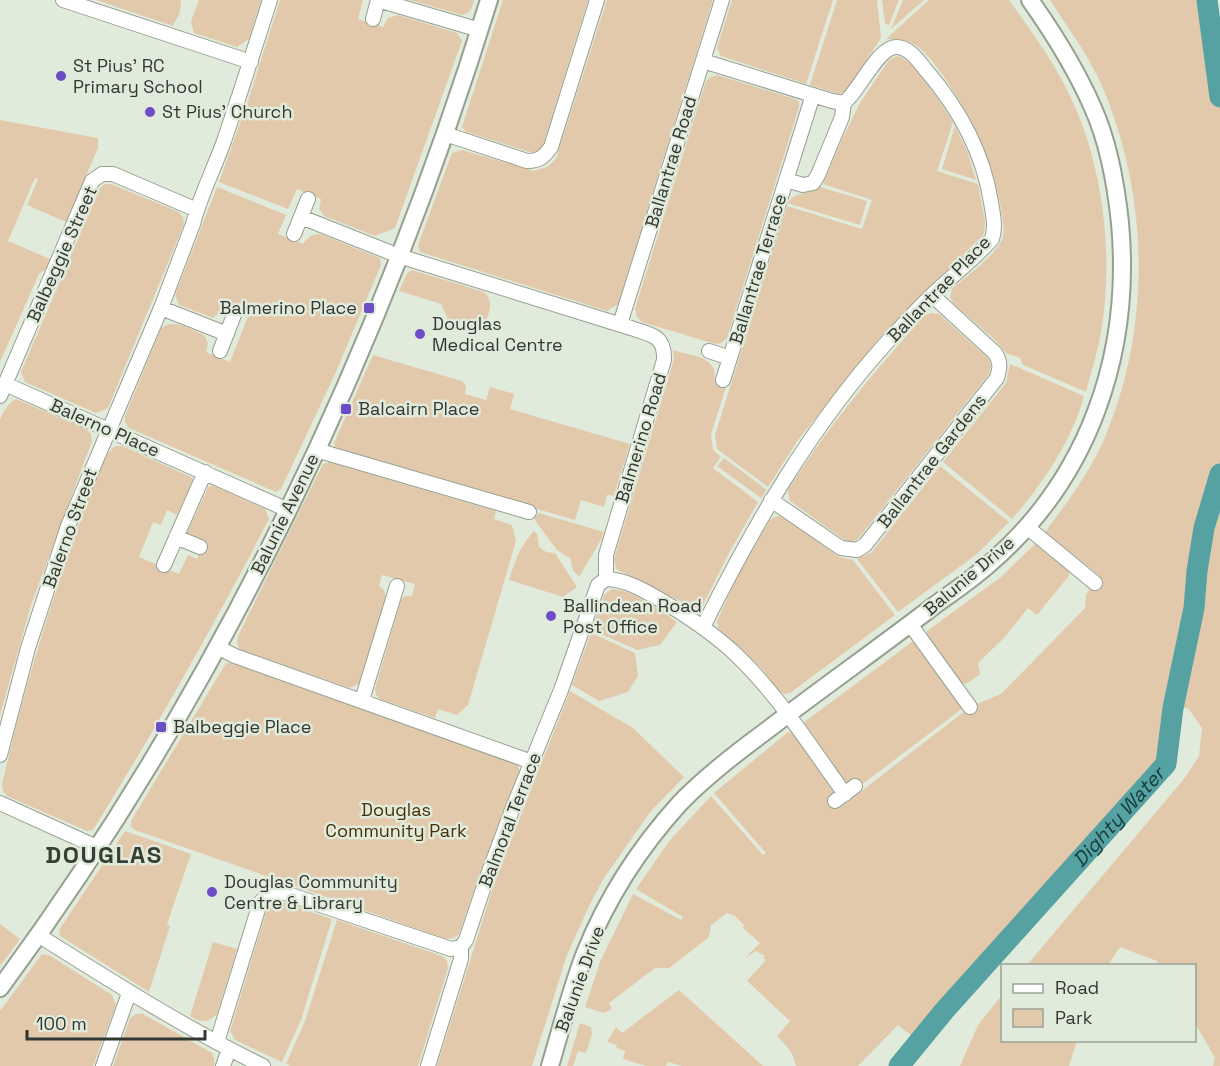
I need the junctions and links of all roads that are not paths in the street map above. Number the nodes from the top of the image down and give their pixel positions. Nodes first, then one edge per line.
1 (63, 0) edge
2 (270, 0) edge
3 (378, 0) edge
4 (489, 0) edge
5 (597, 0) edge
6 (722, 0) edge
7 (1030, 0) edge
8 (373, 19) dead end
9 (480, 30) junction
10 (703, 61) junction
11 (251, 62) junction
12 (813, 95) junction
13 (844, 102) junction
14 (445, 134) junction
15 (786, 180) junction
16 (308, 199) dead end
17 (197, 210) junction
18 (301, 217) junction
19 (294, 234) dead end
20 (399, 256) junction
21 (932, 295) junction
22 (160, 308) junction
23 (234, 315) dead end
24 (620, 324) junction
25 (226, 334) junction
26 (220, 351) dead end
27 (710, 351) dead end
28 (730, 358) junction
29 (723, 380) dead end
30 (3, 390) edge
31 (108, 429) junction
32 (316, 450) junction
33 (205, 472) junction
34 (771, 500) junction
35 (288, 510) junction
36 (530, 512) dead end
37 (1027, 527) junction
38 (177, 537) junction
39 (200, 547) dead end
40 (164, 565) dead end
41 (606, 579) junction
42 (1095, 583) dead end
43 (397, 586) dead end
44 (910, 624) junction
45 (703, 627) junction
46 (217, 647) junction
47 (362, 700) junction
48 (970, 707) dead end
49 (787, 714) junction
50 (0, 755) edge
51 (532, 762) junction
52 (845, 794) dead end
53 (0, 803) edge
54 (99, 848) junction
55 (38, 935) junction
56 (461, 947) junction
57 (0, 988) edge
58 (129, 993) junction
59 (223, 1046) junction
60 (103, 1066) edge
61 (223, 1066) edge
62 (263, 1066) edge
63 (428, 1066) edge
64 (550, 1066) edge

1 - 11 street
2 - 11 street, Balerno Street
3 - 8 street
3 - 9 street
4 - 9 street, Balunie Avenue
5 - 14 street
6 - 10 street, Ballantrae Road
7 - 37 street, Balunie Drive
9 - 14 street, Balunie Avenue
10 - 12 street
10 - 24 street, Ballantrae Road
11 - 17 street, Balerno Street
12 - 13 street
12 - 15 street, Ballantrae Terrace
13 - 15 street, Ballantrae Terrace
13 - 21 street, Ballantrae Place
14 - 20 street, Balunie Avenue
15 - 28 street, Ballantrae Terrace
16 - 18 street
17 - 22 street, Balerno Street
17 - 30 street, Balbeggie Street
18 - 19 street
18 - 20 street
20 - 24 street, Balmerino Road
20 - 32 street, Balunie Avenue
21 - 34 street, Ballantrae Place
21 - 34 street, Ballantrae Gardens
22 - 25 street
22 - 31 street, Balerno Street
23 - 25 street
24 - 41 street, Balmerino Road
25 - 26 street
27 - 28 street, Ballantrae Terrace
28 - 29 street, Ballantrae Terrace
30 - 31 street, Balerno Place
31 - 33 street, Balerno Place
31 - 50 street, Balerno Street
32 - 35 street, Balunie Avenue
32 - 36 street
33 - 35 street, Balerno Place
33 - 38 street
34 - 45 street, Ballantrae Place
35 - 46 street, Balunie Avenue
37 - 42 street, Balunie Drive
37 - 44 street, Balunie Drive
38 - 39 street
38 - 40 street
41 - 45 street
41 - 51 street, Balmoral Terrace
43 - 47 street
44 - 48 street, Balunie Drive
44 - 49 street, Balunie Drive
45 - 49 street
46 - 47 street
46 - 54 street, Balunie Avenue
47 - 51 street
49 - 52 street
49 - 64 street, Balunie Drive
51 - 56 street, Balmoral Terrace
53 - 54 street
54 - 55 street, Balunie Avenue
55 - 57 street, Balunie Avenue
55 - 58 street
56 - 59 street
56 - 63 street, Balmoral Terrace
58 - 59 street
58 - 60 street
59 - 61 street
59 - 62 street

